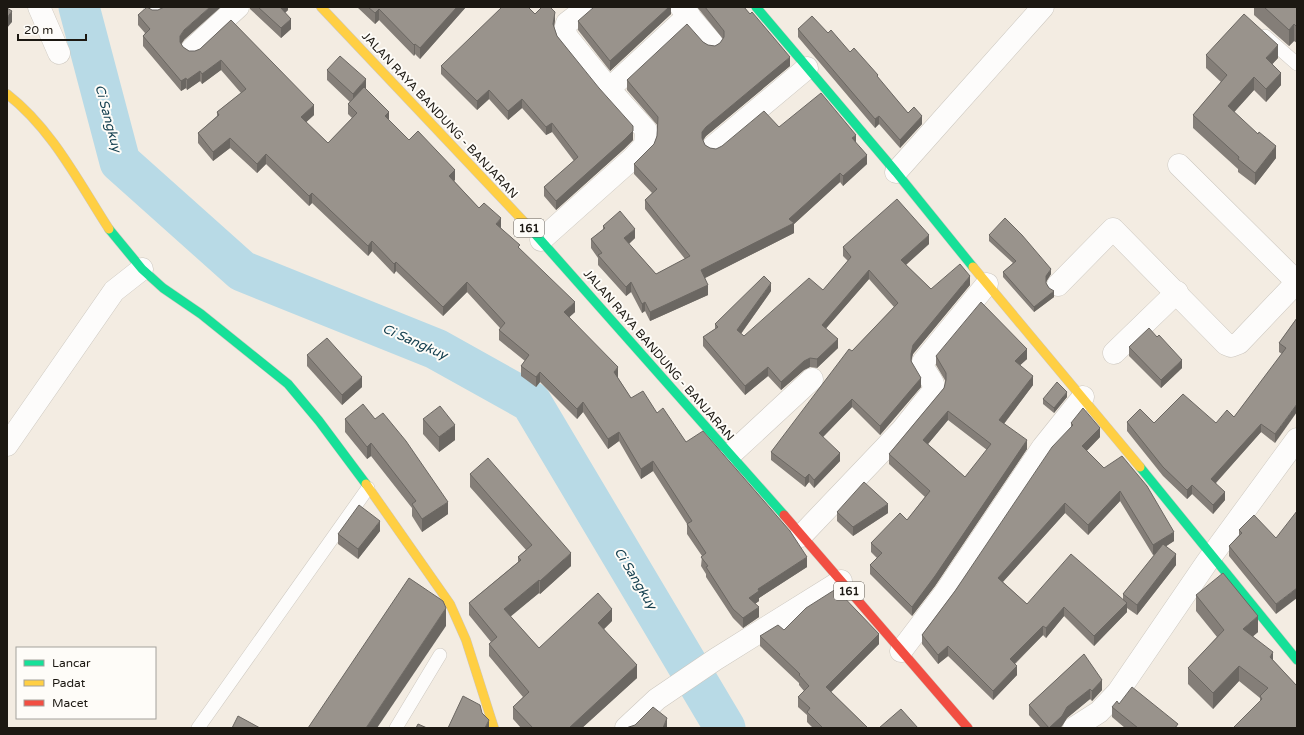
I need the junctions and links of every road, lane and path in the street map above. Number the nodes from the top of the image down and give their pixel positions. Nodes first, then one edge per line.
1 (39, 7) edge
2 (238, 7) edge
3 (321, 7) edge
4 (588, 7) edge
5 (756, 7) edge
6 (1043, 7) edge
7 (685, 11) edge
8 (1254, 26) edge
9 (712, 43) dead end
10 (192, 49) edge
11 (59, 53) dead end
12 (1297, 64) edge
13 (807, 68) junction
14 (609, 89) junction
15 (7, 94) edge
16 (714, 146) dead end
17 (1179, 165) dead end
18 (896, 172) junction
19 (541, 240) junction
20 (142, 269) junction
21 (1297, 282) edge
22 (987, 284) junction
23 (1058, 285) dead end
24 (1177, 292) junction
25 (1114, 353) dead end
26 (812, 379) dead end
27 (1083, 397) junction
28 (1297, 439) edge
29 (7, 445) edge
30 (731, 454) junction
31 (368, 488) junction
32 (801, 536) junction
33 (1212, 556) junction
34 (841, 581) junction
35 (901, 651) junction
36 (440, 655) dead end
37 (1297, 660) edge
38 (198, 728) edge
39 (396, 728) edge
40 (494, 728) edge
41 (626, 728) edge
42 (968, 728) edge
43 (1074, 728) edge

1 - 11 street
2 - 10 street
3 - 19 street, JALAN RAYA BANDUNG - BANJARAN / 161
4 - 14 street
5 - 13 street
6 - 18 street
7 - 9 street
7 - 14 street
8 - 12 lane
13 - 16 street
13 - 18 street
14 - 19 street
15 - 20 street
17 - 21 street
18 - 22 street
19 - 30 street, JALAN RAYA BANDUNG - BANJARAN / 161
20 - 29 street
20 - 31 street
21 - 24 street
22 - 27 street
22 - 32 street
23 - 24 street
24 - 25 street
26 - 30 street
27 - 33 street
27 - 35 street
28 - 33 street
30 - 32 street, JALAN RAYA BANDUNG - BANJARAN / 161
31 - 38 lane
31 - 40 street
32 - 34 street, JALAN RAYA BANDUNG - BANJARAN / 161
33 - 37 street
33 - 43 street
34 - 35 street, JALAN RAYA BANDUNG - BANJARAN / 161
34 - 41 street
35 - 42 street, JALAN RAYA BANDUNG - BANJARAN / 161
36 - 39 lane

